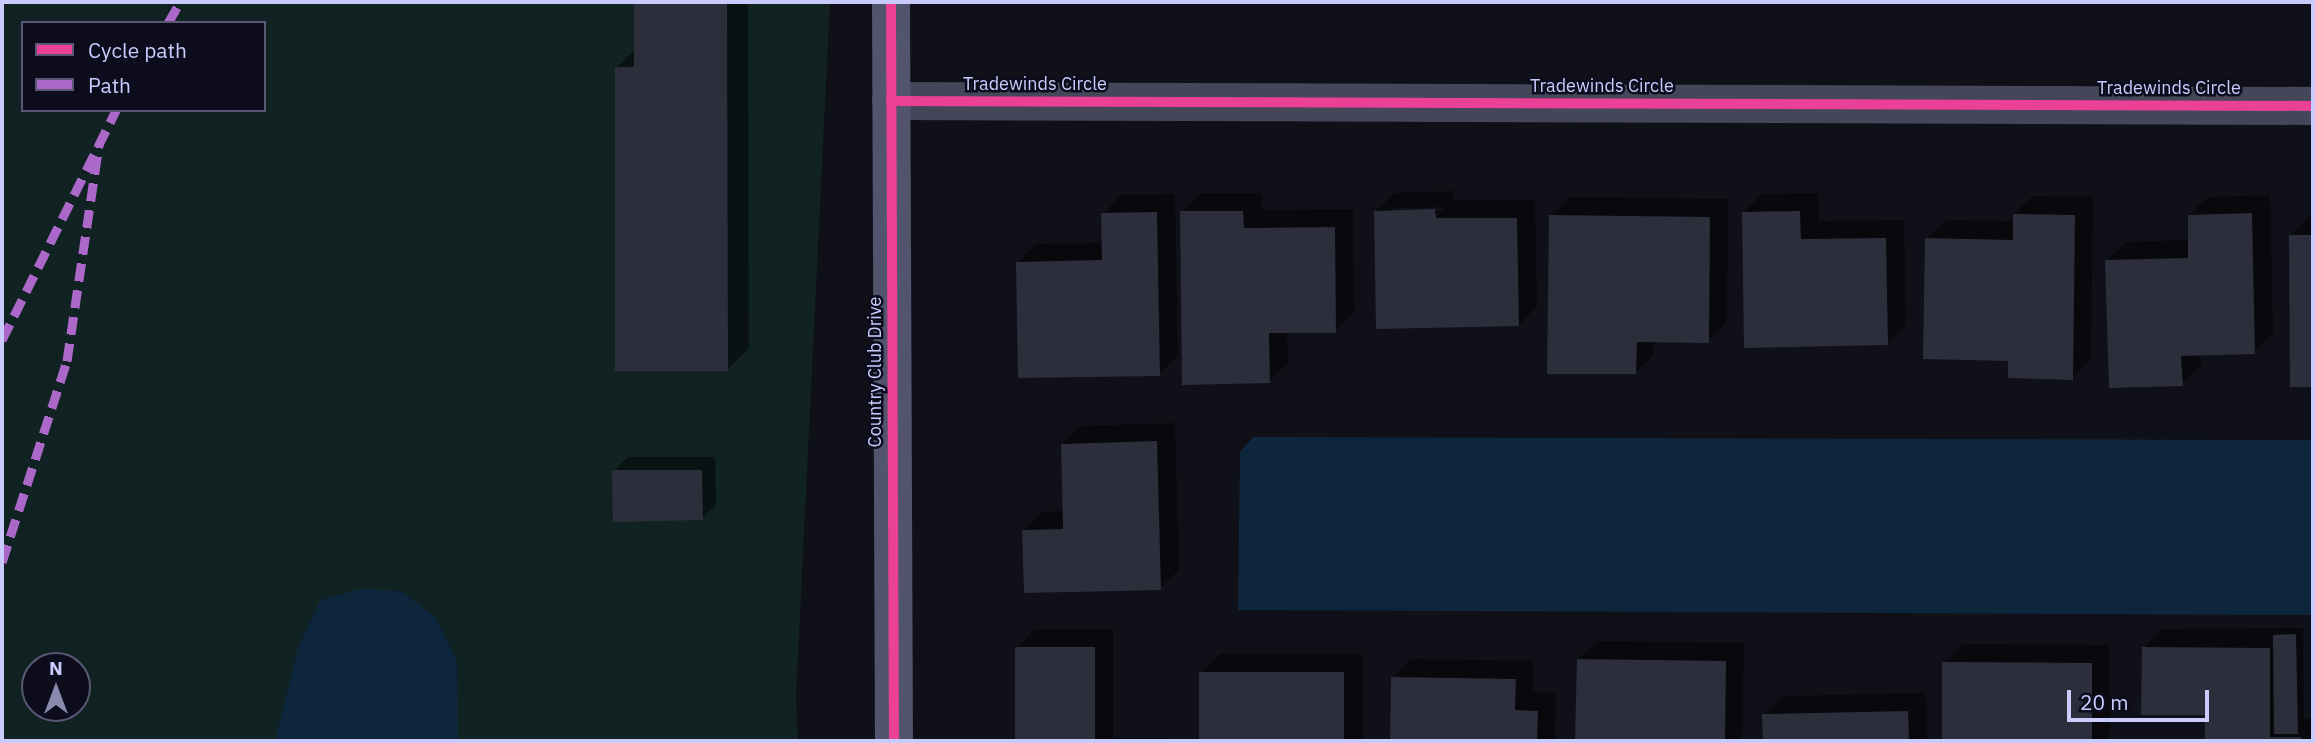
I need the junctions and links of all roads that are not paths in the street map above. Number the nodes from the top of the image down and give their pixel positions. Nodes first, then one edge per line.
1 (891, 2) edge
2 (891, 101) junction
3 (2313, 106) edge
4 (894, 741) edge

1 - 2 street, Country Club Drive
2 - 3 street, Tradewinds Circle
2 - 4 street, Country Club Drive

